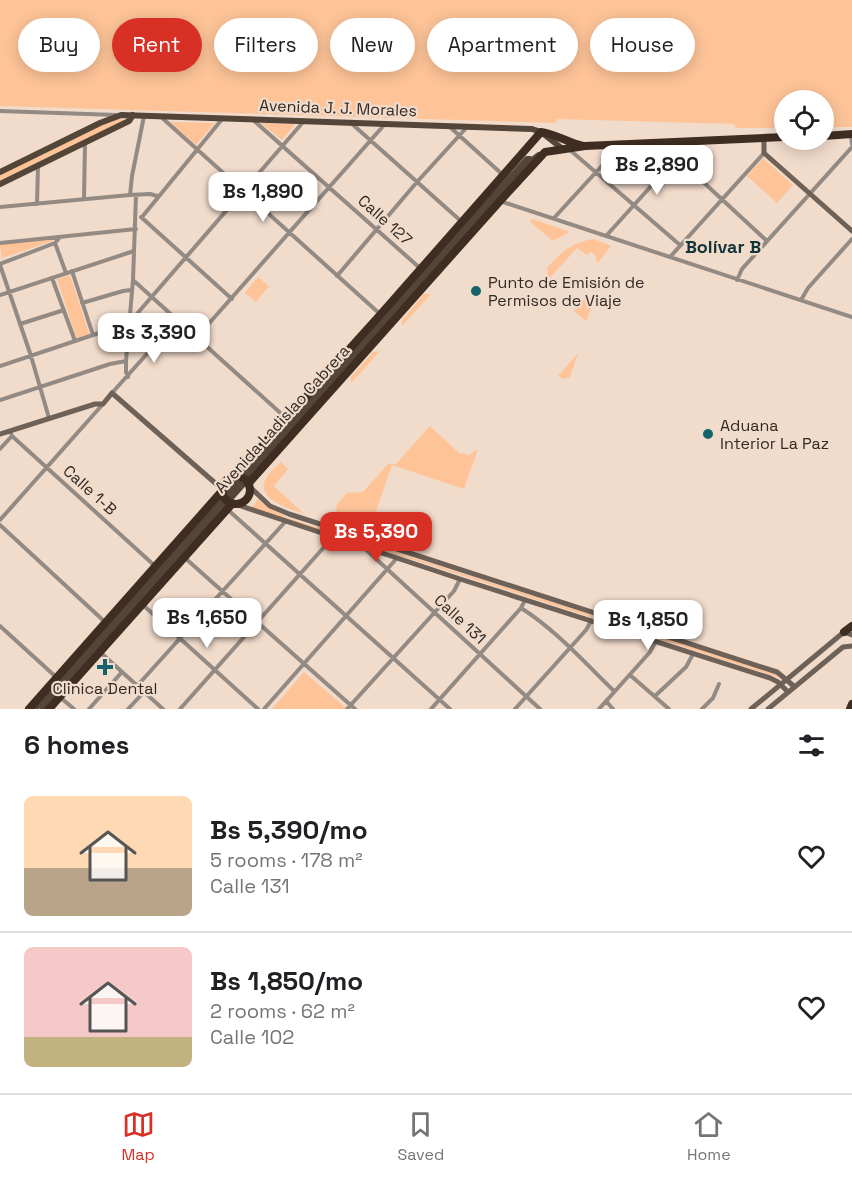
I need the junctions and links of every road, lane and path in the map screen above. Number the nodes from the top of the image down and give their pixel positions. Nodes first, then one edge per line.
1 (0, 111) edge
2 (97, 114) junction
3 (121, 115) junction
4 (133, 115) junction
5 (144, 116) junction
6 (159, 116) junction
7 (223, 118) junction
8 (252, 119) junction
9 (304, 120) junction
10 (100, 123) junction
11 (351, 123) junction
12 (386, 123) junction
13 (448, 125) junction
14 (468, 126) junction
15 (541, 132) junction
16 (851, 134) edge
17 (459, 135) junction
18 (834, 135) edge
19 (764, 138) junction
20 (774, 138) edge
21 (370, 140) junction
22 (85, 142) junction
23 (691, 142) junction
24 (660, 143) junction
25 (621, 145) junction
26 (284, 146) junction
27 (585, 146) junction
28 (852, 146) edge
29 (197, 149) junction
30 (567, 150) junction
31 (545, 152) junction
32 (764, 153) junction
33 (676, 158) junction
34 (529, 160) junction
35 (38, 165) junction
36 (0, 172) edge
37 (596, 172) junction
38 (504, 175) junction
39 (417, 182) junction
40 (0, 183) edge
41 (330, 187) junction
42 (244, 191) junction
43 (810, 193) junction
44 (130, 195) junction
45 (136, 195) junction
46 (157, 196) junction
47 (721, 199) junction
48 (84, 200) junction
49 (482, 200) junction
50 (500, 201) junction
51 (37, 204) junction
52 (634, 205) junction
53 (0, 207) edge
54 (478, 213) junction
55 (139, 217) junction
56 (554, 218) junction
57 (465, 220) junction
58 (136, 229) junction
59 (377, 230) junction
60 (852, 231) edge
61 (290, 233) junction
62 (606, 236) junction
63 (60, 237) junction
64 (852, 239) edge
65 (767, 241) junction
66 (0, 243) edge
67 (55, 243) junction
68 (680, 245) junction
69 (134, 251) junction
70 (670, 257) junction
71 (187, 258) junction
72 (0, 264) edge
73 (421, 269) junction
74 (72, 271) junction
75 (66, 273) junction
76 (337, 276) junction
77 (52, 278) junction
78 (133, 280) junction
79 (737, 280) junction
80 (131, 290) junction
81 (9, 292) junction
82 (0, 295) edge
83 (152, 296) junction
84 (232, 299) junction
85 (801, 300) junction
86 (82, 303) junction
87 (64, 310) junction
88 (381, 314) junction
89 (852, 316) edge
90 (178, 320) junction
91 (20, 324) junction
92 (129, 324) junction
93 (93, 335) junction
94 (197, 336) junction
95 (75, 341) junction
96 (31, 356) junction
97 (126, 361) junction
98 (0, 366) edge
99 (128, 376) junction
100 (40, 387) junction
101 (112, 393) junction
102 (0, 400) edge
103 (103, 404) junction
104 (49, 418) junction
105 (287, 418) junction
106 (11, 433) junction
107 (0, 434) edge
108 (0, 449) edge
109 (47, 467) junction
110 (244, 481) junction
111 (225, 500) junction
112 (0, 522) edge
113 (285, 522) junction
114 (347, 534) junction
115 (333, 537) junction
116 (345, 541) junction
117 (265, 544) junction
118 (362, 546) junction
119 (184, 558) junction
120 (397, 558) junction
121 (156, 566) junction
122 (388, 570) junction
123 (300, 575) junction
124 (460, 579) junction
125 (222, 591) junction
126 (525, 600) junction
127 (142, 605) junction
128 (521, 608) junction
129 (434, 613) junction
130 (347, 617) junction
131 (591, 621) junction
132 (106, 622) junction
133 (257, 623) junction
134 (852, 626) edge
135 (1, 628) edge
136 (848, 634) edge
137 (180, 638) junction
138 (656, 642) junction
139 (852, 646) edge
140 (569, 648) junction
141 (100, 652) junction
142 (693, 654) junction
143 (479, 655) junction
144 (393, 658) junction
145 (304, 664) junction
146 (215, 670) junction
147 (122, 672) junction
148 (630, 675) junction
149 (56, 678) junction
150 (788, 679) junction
151 (719, 684) dead end
152 (781, 685) junction
153 (137, 686) junction
154 (795, 687) junction
155 (614, 691) junction
156 (144, 692) junction
157 (788, 692) junction
158 (655, 696) junction
159 (60, 697) junction
160 (526, 697) junction
161 (439, 700) junction
162 (606, 701) junction
163 (852, 704) edge
164 (351, 708) edge
165 (29, 709) edge
166 (35, 709) edge
167 (43, 709) edge
168 (49, 709) edge
169 (74, 709) edge
170 (89, 709) edge
171 (128, 709) edge
172 (163, 709) edge
173 (180, 709) edge
174 (258, 709) edge
175 (264, 709) edge
176 (431, 709) edge
177 (450, 709) edge
178 (515, 709) edge
179 (540, 709) edge
180 (599, 709) edge
181 (613, 709) edge
182 (669, 709) edge
183 (702, 709) edge
184 (751, 709) edge
185 (768, 709) edge
186 (850, 709) edge

1 - 2 street
2 - 3 street
2 - 10 main road
3 - 4 main road, Avenida J. J. Morales
3 - 10 main road
4 - 5 main road, Avenida J. J. Morales
4 - 22 main road
5 - 6 main road, Avenida J. J. Morales
5 - 44 street
6 - 7 main road, Avenida J. J. Morales
6 - 29 street
7 - 8 main road, Avenida J. J. Morales
7 - 29 street
8 - 9 main road, Avenida J. J. Morales
8 - 26 street, Calle 127
9 - 11 main road, Avenida J. J. Morales
9 - 26 street
10 - 36 main road
11 - 12 main road, Avenida J. J. Morales
11 - 21 street
12 - 13 main road, Avenida J. J. Morales
12 - 21 street
13 - 14 main road, Avenida J. J. Morales
13 - 17 street
14 - 15 main road, Avenida J. J. Morales
14 - 17 street
15 - 27 highway, Avenida Ladislao Cabrera
15 - 30 main road
15 - 38 highway, Avenida Ladislao Cabrera
16 - 18 highway
16 - 28 street
17 - 38 street
17 - 39 street
19 - 20 highway, Avenida Ladislao Cabrera
19 - 23 highway, Avenida Ladislao Cabrera
19 - 32 main road
21 - 39 street
21 - 41 street
22 - 35 main road
22 - 48 street
23 - 24 highway, Avenida Ladislao Cabrera
23 - 33 street
24 - 25 highway, Avenida Ladislao Cabrera
24 - 33 street
25 - 27 highway, Avenida Ladislao Cabrera
25 - 37 street
26 - 41 street, Calle 127
26 - 42 street
27 - 30 highway, Avenida Ladislao Cabrera
28 - 43 street
29 - 42 street
29 - 46 street
30 - 31 highway, Avenida Ladislao Cabrera
30 - 37 street
31 - 34 main road, Avenida Ladislao Cabrera
31 - 50 highway, Avenida Ladislao Cabrera
32 - 43 main road
32 - 47 street
33 - 47 street
33 - 52 street
34 - 54 main road, Avenida Ladislao Cabrera
34 - 110 main road, Avenida Ladislao Cabrera
35 - 40 main road
35 - 51 street
37 - 52 street
37 - 56 street
38 - 49 highway, Avenida Ladislao Cabrera
39 - 57 street
39 - 59 street
41 - 59 street, Calle 127
41 - 61 street
42 - 61 street
42 - 71 street
43 - 60 main road
43 - 65 street
44 - 45 street
44 - 48 street
45 - 46 street
45 - 55 street
46 - 55 street
47 - 65 street
47 - 68 street
48 - 51 street
49 - 54 highway
49 - 57 highway, Avenida Ladislao Cabrera
50 - 56 street
50 - 110 highway, Avenida Ladislao Cabrera
51 - 53 street
52 - 62 street
52 - 68 street
54 - 57 highway
54 - 110 main road, Avenida Ladislao Cabrera
55 - 58 street
55 - 71 street
56 - 62 street
57 - 73 highway, Avenida Ladislao Cabrera
58 - 63 street
58 - 69 street
59 - 73 street, Calle 127
59 - 76 street
61 - 76 street
61 - 84 street
62 - 70 street
63 - 66 street
63 - 67 street
64 - 85 street
65 - 79 street
67 - 72 street
67 - 75 street
68 - 70 street
69 - 74 street
69 - 78 street
70 - 79 street
71 - 83 street
71 - 84 street
72 - 81 street
73 - 88 highway, Avenida Ladislao Cabrera
74 - 75 street
74 - 86 street
75 - 77 street
76 - 88 street
77 - 81 street
77 - 87 street
78 - 80 street
78 - 83 street
79 - 85 street
80 - 86 street
80 - 92 street
81 - 82 street
81 - 91 street
83 - 90 street
83 - 92 street
84 - 94 street
85 - 89 street
86 - 93 street
87 - 91 street
87 - 95 street
88 - 105 highway, Avenida Ladislao Cabrera
90 - 94 street
90 - 99 street
91 - 96 street
92 - 93 street
92 - 97 street
93 - 95 street
94 - 105 street
95 - 96 street
96 - 98 street
96 - 100 street
97 - 99 street
97 - 100 street
99 - 101 street
100 - 102 street
100 - 104 street
101 - 103 main road
101 - 111 main road
103 - 104 main road
103 - 109 street
104 - 106 main road
105 - 110 highway, Avenida Ladislao Cabrera
106 - 107 main road
106 - 108 street
106 - 109 street, Calle 1-B
109 - 112 street
109 - 121 street, Calle 1-B
110 - 111 main road, Avenida Ladislao Cabrera
110 - 111 highway
110 - 111 highway
110 - 114 main road
111 - 113 main road
111 - 117 street
111 - 119 highway, Avenida Ladislao Cabrera
111 - 121 highway, Avenida Ladislao Cabrera
111 - 166 main road, Avenida Ladislao Cabrera
111 - 167 main road, Avenida Ladislao Cabrera
112 - 132 street
113 - 115 main road
113 - 117 street
114 - 116 main road
114 - 150 main road
115 - 116 main road
115 - 123 street
116 - 118 main road
117 - 123 street
117 - 125 street
118 - 120 main road
118 - 122 street, Calle 131
119 - 125 street
119 - 127 highway, Avenida Ladislao Cabrera
120 - 122 street
120 - 124 main road
121 - 132 highway, Avenida Ladislao Cabrera
122 - 129 street, Calle 131
122 - 130 street
123 - 130 street
123 - 133 street
124 - 126 main road
124 - 129 street
125 - 133 street
125 - 137 street
126 - 128 street
126 - 131 main road
127 - 137 street
127 - 141 highway, Avenida Ladislao Cabrera
128 - 140 street
128 - 143 street
129 - 143 street, Calle 131
129 - 144 street
130 - 144 street
130 - 145 street
131 - 138 main road
131 - 140 street
132 - 149 highway, Avenida Ladislao Cabrera
133 - 145 street
133 - 146 street
134 - 136 highway
135 - 149 street
136 - 150 main road
137 - 146 street
137 - 153 street
138 - 142 main road
138 - 148 street
139 - 154 main road
140 - 155 street
140 - 160 street
141 - 147 street
141 - 159 highway, Avenida Ladislao Cabrera
142 - 152 main road
142 - 158 street
143 - 160 street, Calle 131
143 - 161 street
144 - 161 street
144 - 164 street
145 - 164 street
145 - 175 street
146 - 173 street
146 - 174 street
147 - 153 street
147 - 170 street
148 - 155 street
148 - 158 street
149 - 165 highway, Avenida Ladislao Cabrera
150 - 152 main road
150 - 154 main road
151 - 183 street
152 - 157 main road
152 - 184 main road
153 - 156 street
154 - 157 main road
155 - 162 street
156 - 171 street
156 - 172 street
157 - 185 main road
158 - 182 street
159 - 168 highway, Avenida Ladislao Cabrera
159 - 169 street
160 - 178 street
160 - 179 street, Calle 131
161 - 176 street
161 - 177 street
162 - 180 street
162 - 181 street
163 - 186 highway

